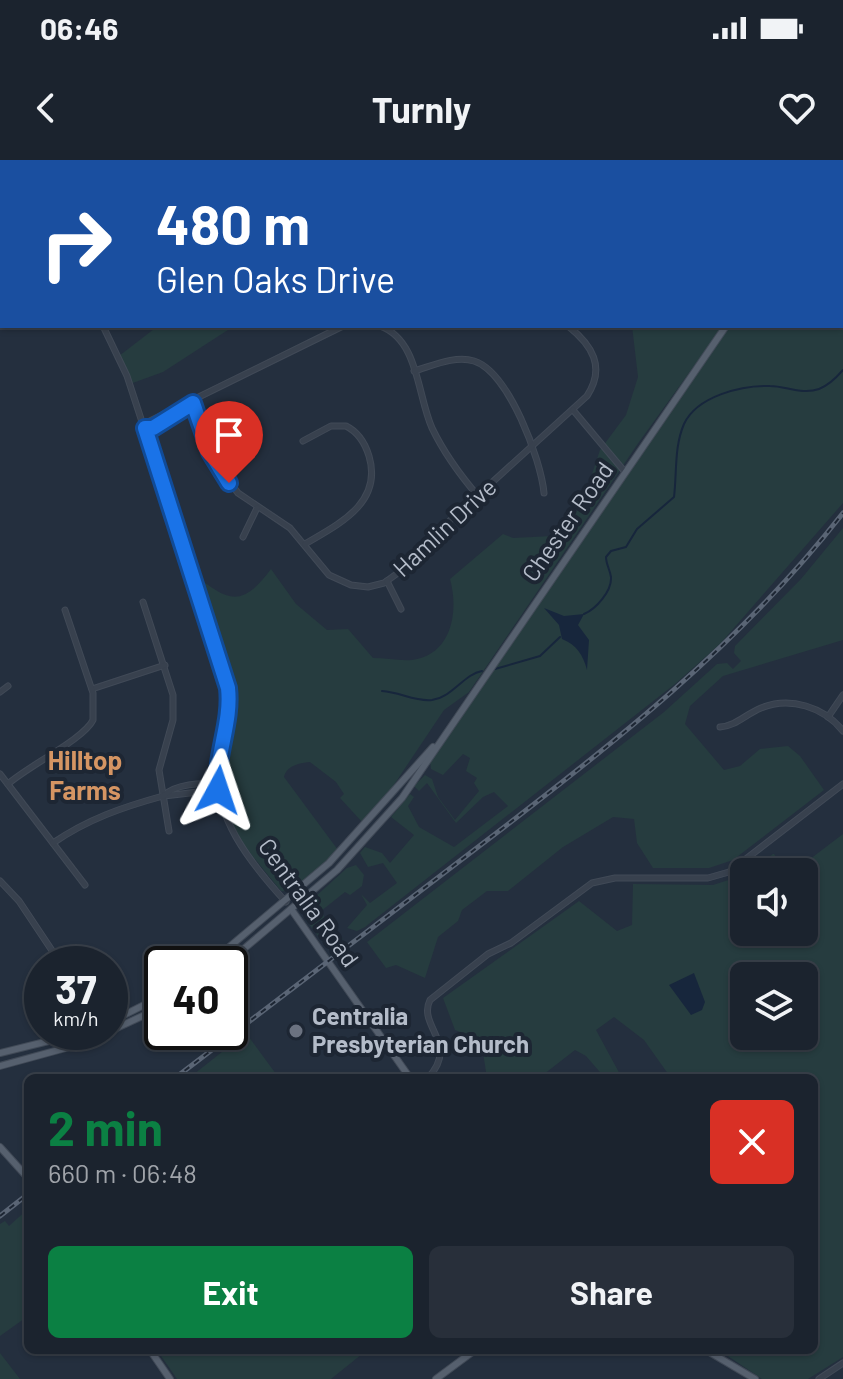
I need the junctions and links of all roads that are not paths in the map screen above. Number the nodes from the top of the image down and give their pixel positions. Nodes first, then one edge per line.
1 (104, 328) edge
2 (336, 328) edge
3 (383, 328) edge
4 (570, 328) edge
5 (725, 328) edge
6 (414, 371) junction
7 (193, 403) junction
8 (573, 410) junction
9 (145, 428) junction
10 (303, 441) dead end
11 (531, 447) junction
12 (625, 472) junction
13 (544, 493) dead end
14 (478, 496) junction
15 (257, 508) junction
16 (243, 537) dead end
17 (305, 544) junction
18 (387, 581) junction
19 (143, 602) dead end
20 (401, 609) dead end
21 (65, 610) dead end
22 (165, 665) junction
23 (8, 686) dead end
24 (92, 689) junction
25 (0, 692) edge
26 (843, 695) edge
27 (828, 717) junction
28 (720, 727) dead end
29 (843, 731) edge
30 (441, 739) junction
31 (0, 774) edge
32 (8, 784) junction
33 (843, 784) edge
34 (217, 785) junction
35 (163, 796) junction
36 (169, 831) dead end
37 (53, 843) junction
38 (0, 881) edge
39 (85, 885) dead end
40 (286, 903) junction
41 (293, 911) junction
42 (51, 946) edge
43 (232, 946) edge
44 (248, 947) edge
45 (24, 1046) edge
46 (61, 1050) edge
47 (0, 1053) edge
48 (0, 1066) edge
49 (407, 1074) edge
50 (431, 1074) edge
51 (0, 1147) edge
52 (24, 1174) edge
53 (153, 1354) edge
54 (470, 1354) edge
55 (713, 1354) edge
56 (843, 1363) edge
57 (170, 1379) edge
58 (436, 1379) edge
59 (755, 1379) edge
60 (819, 1379) edge

1 - 9 street, Centralia Road
2 - 7 street
3 - 6 street
4 - 8 street, Hamlin Drive
5 - 12 main road, Chester Road
6 - 11 street
6 - 14 street
7 - 9 street
7 - 15 street, Hamlin Drive
8 - 11 street, Hamlin Drive
8 - 12 street
9 - 34 street, Centralia Road
10 - 17 street
11 - 13 street
11 - 14 street, Hamlin Drive
12 - 30 main road, Chester Road
14 - 18 street, Hamlin Drive
15 - 16 street
15 - 17 street, Hamlin Drive
17 - 18 street, Hamlin Drive
18 - 20 street
19 - 22 street
21 - 24 street
22 - 24 street
22 - 35 street
23 - 25 street
24 - 32 street
26 - 27 street
27 - 28 street
27 - 29 street
30 - 40 main road, Chester Road
30 - 41 main road, Chester Road
31 - 32 street
32 - 37 street
33 - 50 street
34 - 35 street
34 - 40 street, Centralia Road
35 - 36 street
35 - 37 street
37 - 39 street
38 - 42 street
40 - 41 main road, Centralia Road
40 - 43 main road, Chester Road
41 - 44 main road, Chester Road
41 - 49 main road, Centralia Road
45 - 47 main road
46 - 48 main road
51 - 52 main road
53 - 57 main road
54 - 58 main road
55 - 59 main road
56 - 60 street

